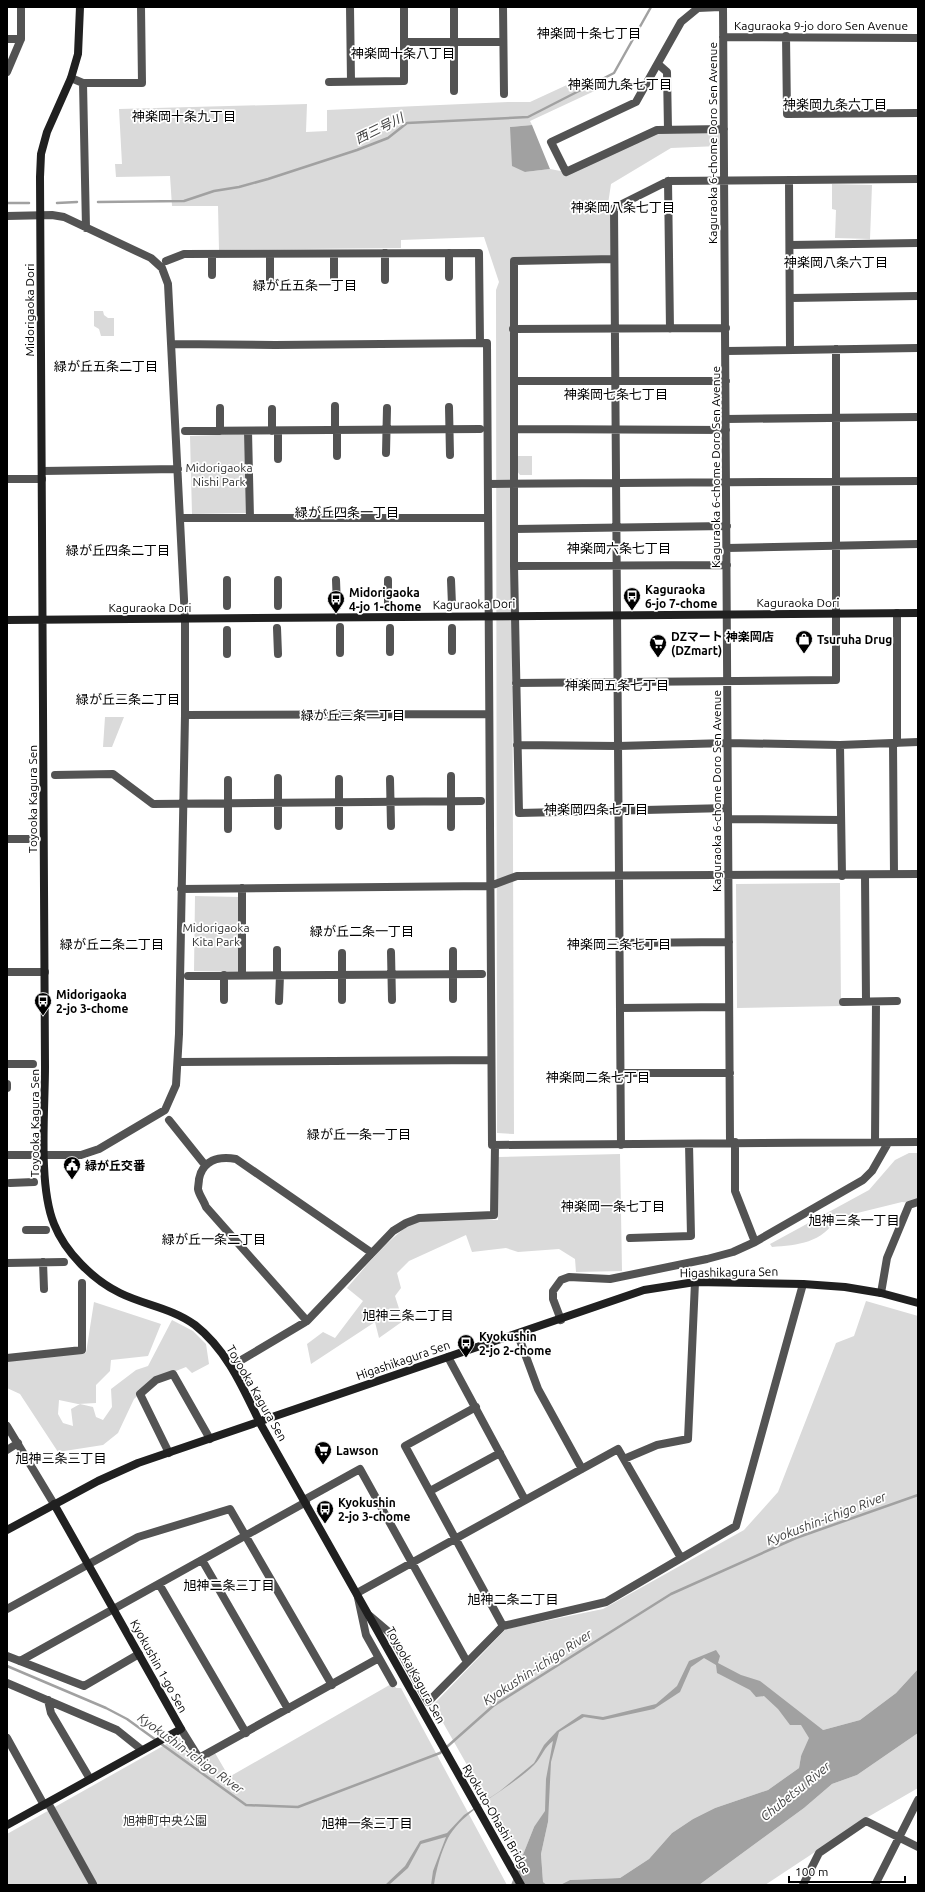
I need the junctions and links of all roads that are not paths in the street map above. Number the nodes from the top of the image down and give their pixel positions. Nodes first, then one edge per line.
1 (21, 7) edge
2 (80, 7) edge
3 (141, 7) edge
4 (350, 7) edge
5 (404, 7) edge
6 (454, 7) edge
7 (503, 7) edge
8 (720, 7) edge
9 (724, 7) edge
10 (786, 36) junction
11 (724, 37) junction
12 (918, 38) edge
13 (7, 39) edge
14 (21, 39) junction
15 (404, 42) junction
16 (454, 42) junction
17 (504, 42) junction
18 (658, 64) junction
19 (7, 72) edge
20 (71, 78) junction
21 (351, 81) junction
22 (83, 82) junction
23 (329, 82) dead end
24 (454, 92) dead end
25 (504, 94) dead end
26 (918, 113) edge
27 (724, 129) junction
28 (668, 130) junction
29 (789, 180) junction
30 (918, 180) edge
31 (668, 181) junction
32 (724, 181) junction
33 (7, 216) edge
34 (40, 216) junction
35 (86, 228) junction
36 (918, 243) edge
37 (790, 245) junction
38 (385, 253) junction
39 (449, 253) junction
40 (212, 254) junction
41 (270, 254) junction
42 (334, 254) junction
43 (614, 259) junction
44 (166, 261) dead end
45 (212, 275) dead end
46 (449, 277) dead end
47 (334, 279) dead end
48 (270, 280) dead end
49 (386, 280) dead end
50 (918, 296) edge
51 (791, 298) junction
52 (514, 328) junction
53 (615, 328) junction
54 (726, 328) junction
55 (670, 329) junction
56 (480, 343) junction
57 (171, 344) junction
58 (918, 348) edge
59 (790, 349) junction
60 (836, 349) junction
61 (726, 351) junction
62 (615, 380) junction
63 (514, 381) junction
64 (726, 381) junction
65 (335, 406) dead end
66 (449, 407) dead end
67 (220, 408) dead end
68 (386, 408) dead end
69 (272, 409) dead end
70 (918, 417) edge
71 (836, 418) junction
72 (726, 419) junction
73 (449, 429) junction
74 (480, 429) dead end
75 (514, 429) junction
76 (336, 430) junction
77 (386, 430) junction
78 (616, 430) junction
79 (726, 430) junction
80 (185, 431) dead end
81 (220, 431) junction
82 (248, 431) junction
83 (275, 431) junction
84 (386, 453) dead end
85 (450, 455) dead end
86 (337, 456) dead end
87 (278, 459) dead end
88 (178, 469) junction
89 (42, 475) junction
90 (7, 479) edge
91 (837, 481) junction
92 (918, 481) edge
93 (727, 482) junction
94 (616, 483) junction
95 (488, 484) junction
96 (514, 484) junction
97 (180, 518) junction
98 (250, 518) junction
99 (488, 518) junction
100 (727, 526) junction
101 (616, 527) junction
102 (514, 528) junction
103 (918, 544) edge
104 (837, 545) junction
105 (727, 548) junction
106 (727, 565) junction
107 (514, 566) junction
108 (617, 566) junction
109 (227, 580) dead end
110 (278, 580) dead end
111 (336, 580) dead end
112 (388, 580) dead end
113 (451, 580) dead end
114 (388, 605) dead end
115 (452, 605) dead end
116 (227, 606) dead end
117 (278, 606) dead end
118 (337, 606) dead end
119 (897, 613) junction
120 (918, 613) edge
121 (728, 614) junction
122 (837, 614) junction
123 (617, 615) junction
124 (488, 616) junction
125 (516, 616) junction
126 (185, 619) junction
127 (7, 620) edge
128 (43, 620) junction
129 (340, 627) dead end
130 (278, 628) dead end
131 (390, 628) dead end
132 (452, 628) dead end
133 (227, 630) dead end
134 (390, 652) dead end
135 (452, 652) dead end
136 (340, 653) dead end
137 (227, 654) dead end
138 (278, 654) dead end
139 (728, 681) junction
140 (516, 683) junction
141 (618, 683) junction
142 (489, 714) junction
143 (185, 715) junction
144 (918, 742) edge
145 (728, 743) junction
146 (895, 743) junction
147 (517, 745) junction
148 (840, 745) junction
149 (618, 746) junction
150 (55, 775) dead end
151 (451, 776) dead end
152 (278, 778) dead end
153 (339, 779) dead end
154 (390, 779) dead end
155 (228, 780) dead end
156 (451, 801) junction
157 (481, 801) dead end
158 (340, 802) junction
159 (390, 802) junction
160 (228, 803) junction
161 (278, 803) junction
162 (182, 804) junction
163 (728, 808) junction
164 (619, 812) junction
165 (728, 819) junction
166 (841, 820) junction
167 (278, 826) dead end
168 (339, 826) dead end
169 (391, 826) dead end
170 (451, 827) dead end
171 (228, 829) dead end
172 (7, 839) edge
173 (33, 839) dead end
174 (894, 874) junction
175 (918, 874) edge
176 (729, 876) junction
177 (842, 876) junction
178 (865, 876) junction
179 (620, 877) junction
180 (490, 886) junction
181 (242, 888) junction
182 (181, 889) junction
183 (729, 942) junction
184 (620, 943) junction
185 (277, 950) dead end
186 (453, 951) dead end
187 (392, 952) dead end
188 (342, 953) dead end
189 (7, 972) edge
190 (45, 972) junction
191 (391, 974) junction
192 (453, 974) junction
193 (482, 974) dead end
194 (242, 975) junction
195 (278, 975) junction
196 (342, 975) junction
197 (188, 976) dead end
198 (224, 976) junction
199 (453, 999) dead end
200 (224, 1000) dead end
201 (342, 1000) dead end
202 (392, 1000) dead end
203 (280, 1001) dead end
204 (897, 1001) dead end
205 (843, 1002) dead end
206 (866, 1002) junction
207 (876, 1002) junction
208 (729, 1007) junction
209 (620, 1008) junction
210 (492, 1060) junction
211 (178, 1062) junction
212 (7, 1064) edge
213 (33, 1064) dead end
214 (620, 1073) junction
215 (730, 1073) junction
216 (7, 1084) edge
217 (7, 1088) edge
218 (169, 1120) dead end
219 (733, 1142) junction
220 (875, 1142) junction
221 (918, 1142) edge
222 (888, 1143) junction
223 (689, 1144) junction
224 (495, 1145) junction
225 (621, 1145) junction
226 (7, 1155) edge
227 (45, 1155) junction
228 (205, 1165) junction
229 (34, 1182) dead end
230 (10, 1183) dead end
231 (918, 1202) edge
232 (26, 1230) dead end
233 (46, 1230) dead end
234 (630, 1238) dead end
235 (755, 1242) junction
236 (372, 1254) junction
237 (43, 1262) junction
238 (64, 1262) dead end
239 (7, 1263) edge
240 (82, 1282) dead end
241 (695, 1282) junction
242 (803, 1284) junction
243 (44, 1289) dead end
244 (881, 1293) junction
245 (918, 1303) edge
246 (561, 1320) junction
247 (307, 1322) junction
248 (518, 1335) junction
249 (448, 1357) junction
250 (7, 1358) edge
251 (238, 1362) dead end
252 (476, 1407) junction
253 (260, 1422) junction
254 (7, 1426) edge
255 (210, 1439) junction
256 (18, 1443) junction
257 (7, 1450) edge
258 (169, 1453) junction
259 (500, 1453) junction
260 (624, 1459) junction
261 (582, 1469) junction
262 (430, 1491) junction
263 (526, 1500) junction
264 (305, 1501) junction
265 (54, 1504) junction
266 (7, 1530) edge
267 (246, 1536) junction
268 (455, 1538) junction
269 (681, 1558) junction
270 (202, 1560) junction
271 (412, 1563) junction
272 (88, 1564) junction
273 (159, 1584) junction
274 (357, 1593) junction
275 (113, 1608) junction
276 (7, 1609) edge
277 (369, 1615) junction
278 (503, 1626) junction
279 (139, 1654) junction
280 (7, 1656) edge
281 (379, 1658) junction
282 (20, 1661) junction
283 (467, 1662) junction
284 (7, 1683) edge
285 (393, 1683) dead end
286 (332, 1685) junction
287 (48, 1700) junction
288 (288, 1709) junction
289 (181, 1729) junction
290 (246, 1732) junction
291 (7, 1738) edge
292 (146, 1748) junction
293 (452, 1764) joint
294 (90, 1779) junction
295 (918, 1800) edge
296 (46, 1804) junction
297 (7, 1825) edge
298 (899, 1837) junction
299 (918, 1847) edge
300 (93, 1884) edge
301 (521, 1885) edge
302 (803, 1885) edge
303 (875, 1885) edge

1 - 14 street
2 - 20 street, Midorigaoka Dori
3 - 22 street
4 - 21 street
5 - 15 street
6 - 16 street
7 - 17 street
8 - 18 street
9 - 11 street, Kaguraoka 6-chome Doro Sen Avenue
10 - 11 street, Kaguraoka 9-jo doro Sen Avenue
10 - 12 street, Kaguraoka 9-jo doro Sen Avenue
10 - 26 street
11 - 27 street, Kaguraoka 6-chome Doro Sen Avenue
13 - 14 street
14 - 19 street
15 - 16 street
15 - 21 street
16 - 17 street
16 - 24 street
17 - 25 street
18 - 28 street
18 - 28 street
20 - 22 street
20 - 34 street, Midorigaoka Dori
21 - 23 street
22 - 35 street
27 - 28 street
27 - 32 street, Kaguraoka 6-chome Doro Sen Avenue
29 - 30 street
29 - 32 street
29 - 37 street
31 - 32 street
31 - 43 street
31 - 55 street
32 - 54 street, Kaguraoka 6-chome Doro Sen Avenue
33 - 34 street
34 - 35 street
34 - 89 street, Midorigaoka Dori
35 - 57 street
36 - 37 street
37 - 51 street
38 - 39 street
38 - 42 street
38 - 49 street
39 - 46 street
39 - 56 street
40 - 41 street
40 - 44 street
40 - 45 street
41 - 42 street
41 - 48 street
42 - 47 street
43 - 52 street
43 - 53 street
50 - 51 street
51 - 59 street
52 - 53 street
52 - 63 street
53 - 55 street
53 - 62 street
54 - 55 street
54 - 61 street, Kaguraoka 6-chome Doro Sen Avenue
56 - 57 street
56 - 95 street
57 - 88 street
58 - 60 street
59 - 60 street
59 - 61 street
60 - 71 street
61 - 64 street, Kaguraoka 6-chome Doro Sen Avenue
62 - 63 street
62 - 64 street
62 - 78 street
63 - 75 street
64 - 72 street, Kaguraoka 6-chome Doro Sen Avenue
65 - 76 street
66 - 73 street
67 - 81 street
68 - 77 street
69 - 83 street
70 - 71 street
71 - 72 street
71 - 91 street
72 - 79 street, Kaguraoka 6-chome Doro Sen Avenue
73 - 74 street
73 - 77 street
73 - 85 street
75 - 78 street
75 - 96 street
76 - 77 street
76 - 83 street
76 - 86 street
77 - 84 street
78 - 79 street
78 - 94 street
79 - 93 street, Kaguraoka 6-chome Doro Sen Avenue
80 - 81 street
81 - 82 street
82 - 83 street
82 - 98 street
83 - 87 street
88 - 89 street
88 - 97 street
89 - 90 street
89 - 128 street, Midorigaoka Dori
91 - 92 street
91 - 93 street
91 - 104 street
93 - 94 street
93 - 100 street, Kaguraoka 6-chome Doro Sen Avenue
94 - 96 street
94 - 101 street
95 - 96 street
95 - 99 street
96 - 102 street
97 - 98 street
97 - 126 street
98 - 99 street
99 - 124 street
100 - 101 street
100 - 105 street, Kaguraoka 6-chome Doro Sen Avenue
101 - 102 street
101 - 108 street
102 - 107 street
103 - 104 street
104 - 105 street
104 - 122 street
105 - 106 street, Kaguraoka 6-chome Doro Sen Avenue
106 - 108 street
106 - 121 street, Kaguraoka 6-chome Doro Sen Avenue
107 - 108 street
107 - 125 street
108 - 123 street
109 - 116 street
110 - 117 street
111 - 118 street
112 - 114 street
113 - 115 street
119 - 120 street, Kaguraoka Dori
119 - 122 street, Kaguraoka Dori
119 - 146 street
121 - 122 street, Kaguraoka Dori
121 - 123 street, Kaguraoka Dori
121 - 139 street, Kaguraoka 6-chome Doro Sen Avenue
122 - 139 street
123 - 125 street, Kaguraoka Dori
123 - 141 street
124 - 125 street, Kaguraoka Dori
124 - 126 street, Kaguraoka Dori
124 - 142 street
125 - 140 street
126 - 128 street, Kaguraoka Dori
126 - 143 street
127 - 128 street, Kaguraoka Dori
128 - 190 street, Toyooka Kagura Sen
129 - 136 street
130 - 138 street
131 - 134 street
132 - 135 street
133 - 137 street
139 - 141 street
139 - 145 street, Kaguraoka 6-chome Doro Sen Avenue
140 - 141 street
140 - 147 street
141 - 149 street
142 - 143 street
142 - 180 street
143 - 162 street
144 - 146 street
145 - 148 street
145 - 149 street
145 - 163 street, Kaguraoka 6-chome Doro Sen Avenue
146 - 148 street
146 - 174 street
147 - 149 street
147 - 164 street
148 - 166 street
149 - 164 street
150 - 162 street
151 - 156 street
152 - 161 street
153 - 158 street
154 - 159 street
155 - 160 street
156 - 157 street
156 - 159 street
156 - 170 street
158 - 159 street
158 - 161 street
158 - 168 street
159 - 169 street
160 - 161 street
160 - 162 street
160 - 171 street
161 - 167 street
162 - 182 street
163 - 164 street
163 - 165 street, Kaguraoka 6-chome Doro Sen Avenue
164 - 179 street
165 - 166 street
165 - 176 street, Kaguraoka 6-chome Doro Sen Avenue
166 - 177 street
172 - 173 street
174 - 175 street
174 - 178 street
176 - 177 street
176 - 179 street
176 - 183 street, Kaguraoka 6-chome Doro Sen Avenue
177 - 178 street
178 - 206 street
179 - 180 street
179 - 184 street
180 - 181 street
180 - 210 street
181 - 182 street
181 - 194 street
182 - 211 street
183 - 184 street
183 - 208 street, Kaguraoka 6-chome Doro Sen Avenue
184 - 209 street
185 - 195 street
186 - 192 street
187 - 191 street
188 - 196 street
189 - 190 street
190 - 227 street, Toyooka Kagura Sen
191 - 192 street
191 - 196 street
191 - 202 street
192 - 193 street
192 - 199 street
194 - 195 street
194 - 198 street
195 - 196 street
195 - 203 street
196 - 201 street
197 - 198 street
198 - 200 street
204 - 207 street
205 - 206 street
206 - 207 street
207 - 220 street
208 - 209 street
208 - 215 street, Kaguraoka 6-chome Doro Sen Avenue
209 - 214 street
210 - 211 street
210 - 224 street
211 - 227 street
212 - 213 street
214 - 215 street
214 - 225 street
215 - 219 street, Kaguraoka 6-chome Doro Sen Avenue
216 - 217 street
218 - 228 street
219 - 220 street
219 - 223 street
219 - 235 street, Kaguraoka 6-chome Doro Sen Avenue
220 - 222 street
221 - 222 street
222 - 235 street
223 - 225 street
223 - 234 street
224 - 225 street
224 - 236 street
226 - 227 street
227 - 253 street, Toyooka Kagura Sen
228 - 236 street
228 - 247 street
229 - 230 street
231 - 244 street
232 - 233 street
235 - 246 street
236 - 247 street
237 - 238 street
237 - 239 street
237 - 243 street
240 - 250 street
241 - 242 street, Higashikagura Sen
241 - 246 street, Higashikagura Sen
241 - 260 street
242 - 244 street, Higashikagura Sen
242 - 269 street
244 - 245 street, Higashikagura Sen
246 - 248 street, Higashikagura Sen
247 - 251 street
248 - 249 street, Higashikagura Sen
248 - 261 street
249 - 252 street
249 - 253 street, Higashikagura Sen
252 - 259 street
252 - 262 street
253 - 255 street, Higashikagura Sen
253 - 264 street, Toyooka Kagura Sen
254 - 256 street
255 - 258 street, Higashikagura Sen
255 - 258 street
256 - 257 street
256 - 265 street
258 - 265 street, Higashikagura Sen
259 - 262 street
259 - 263 street
260 - 261 street
260 - 269 street
261 - 263 street
262 - 268 street
263 - 268 street
264 - 267 street
264 - 271 street
264 - 274 street, Toyooka Kagura Sen
265 - 266 street, Higashikagura Sen
265 - 272 street, Kyokushin 1-go Sen
267 - 270 street
267 - 272 street
267 - 286 street
268 - 271 street
268 - 278 street
269 - 278 street
270 - 273 street
270 - 288 street
271 - 274 street
271 - 283 street
272 - 275 street, Kyokushin 1-go Sen
272 - 276 street
273 - 275 street
273 - 290 street
274 - 277 street, Toyooka Kagura Sen
274 - 281 street
275 - 279 street, Kyokushin 1-go Sen
275 - 282 street
277 - 283 street
277 - 293 street, Toyooka Kagura Sen
278 - 283 street
279 - 282 street
279 - 289 street, Kyokushin 1-go Sen
280 - 282 street
281 - 285 street
281 - 286 street
284 - 287 street
286 - 288 street
287 - 292 street
287 - 294 street
288 - 290 street
289 - 290 street
289 - 292 street, Kyokushin 1-go Sen
291 - 296 street
292 - 294 street, Kyokushin 1-go Sen
293 - 301 street, Ryokuto-Ohashi Bridge
294 - 296 street, Kyokushin 1-go Sen
295 - 298 street
296 - 297 street, Kyokushin 1-go Sen
296 - 300 street
298 - 299 street
298 - 302 street
298 - 303 street

